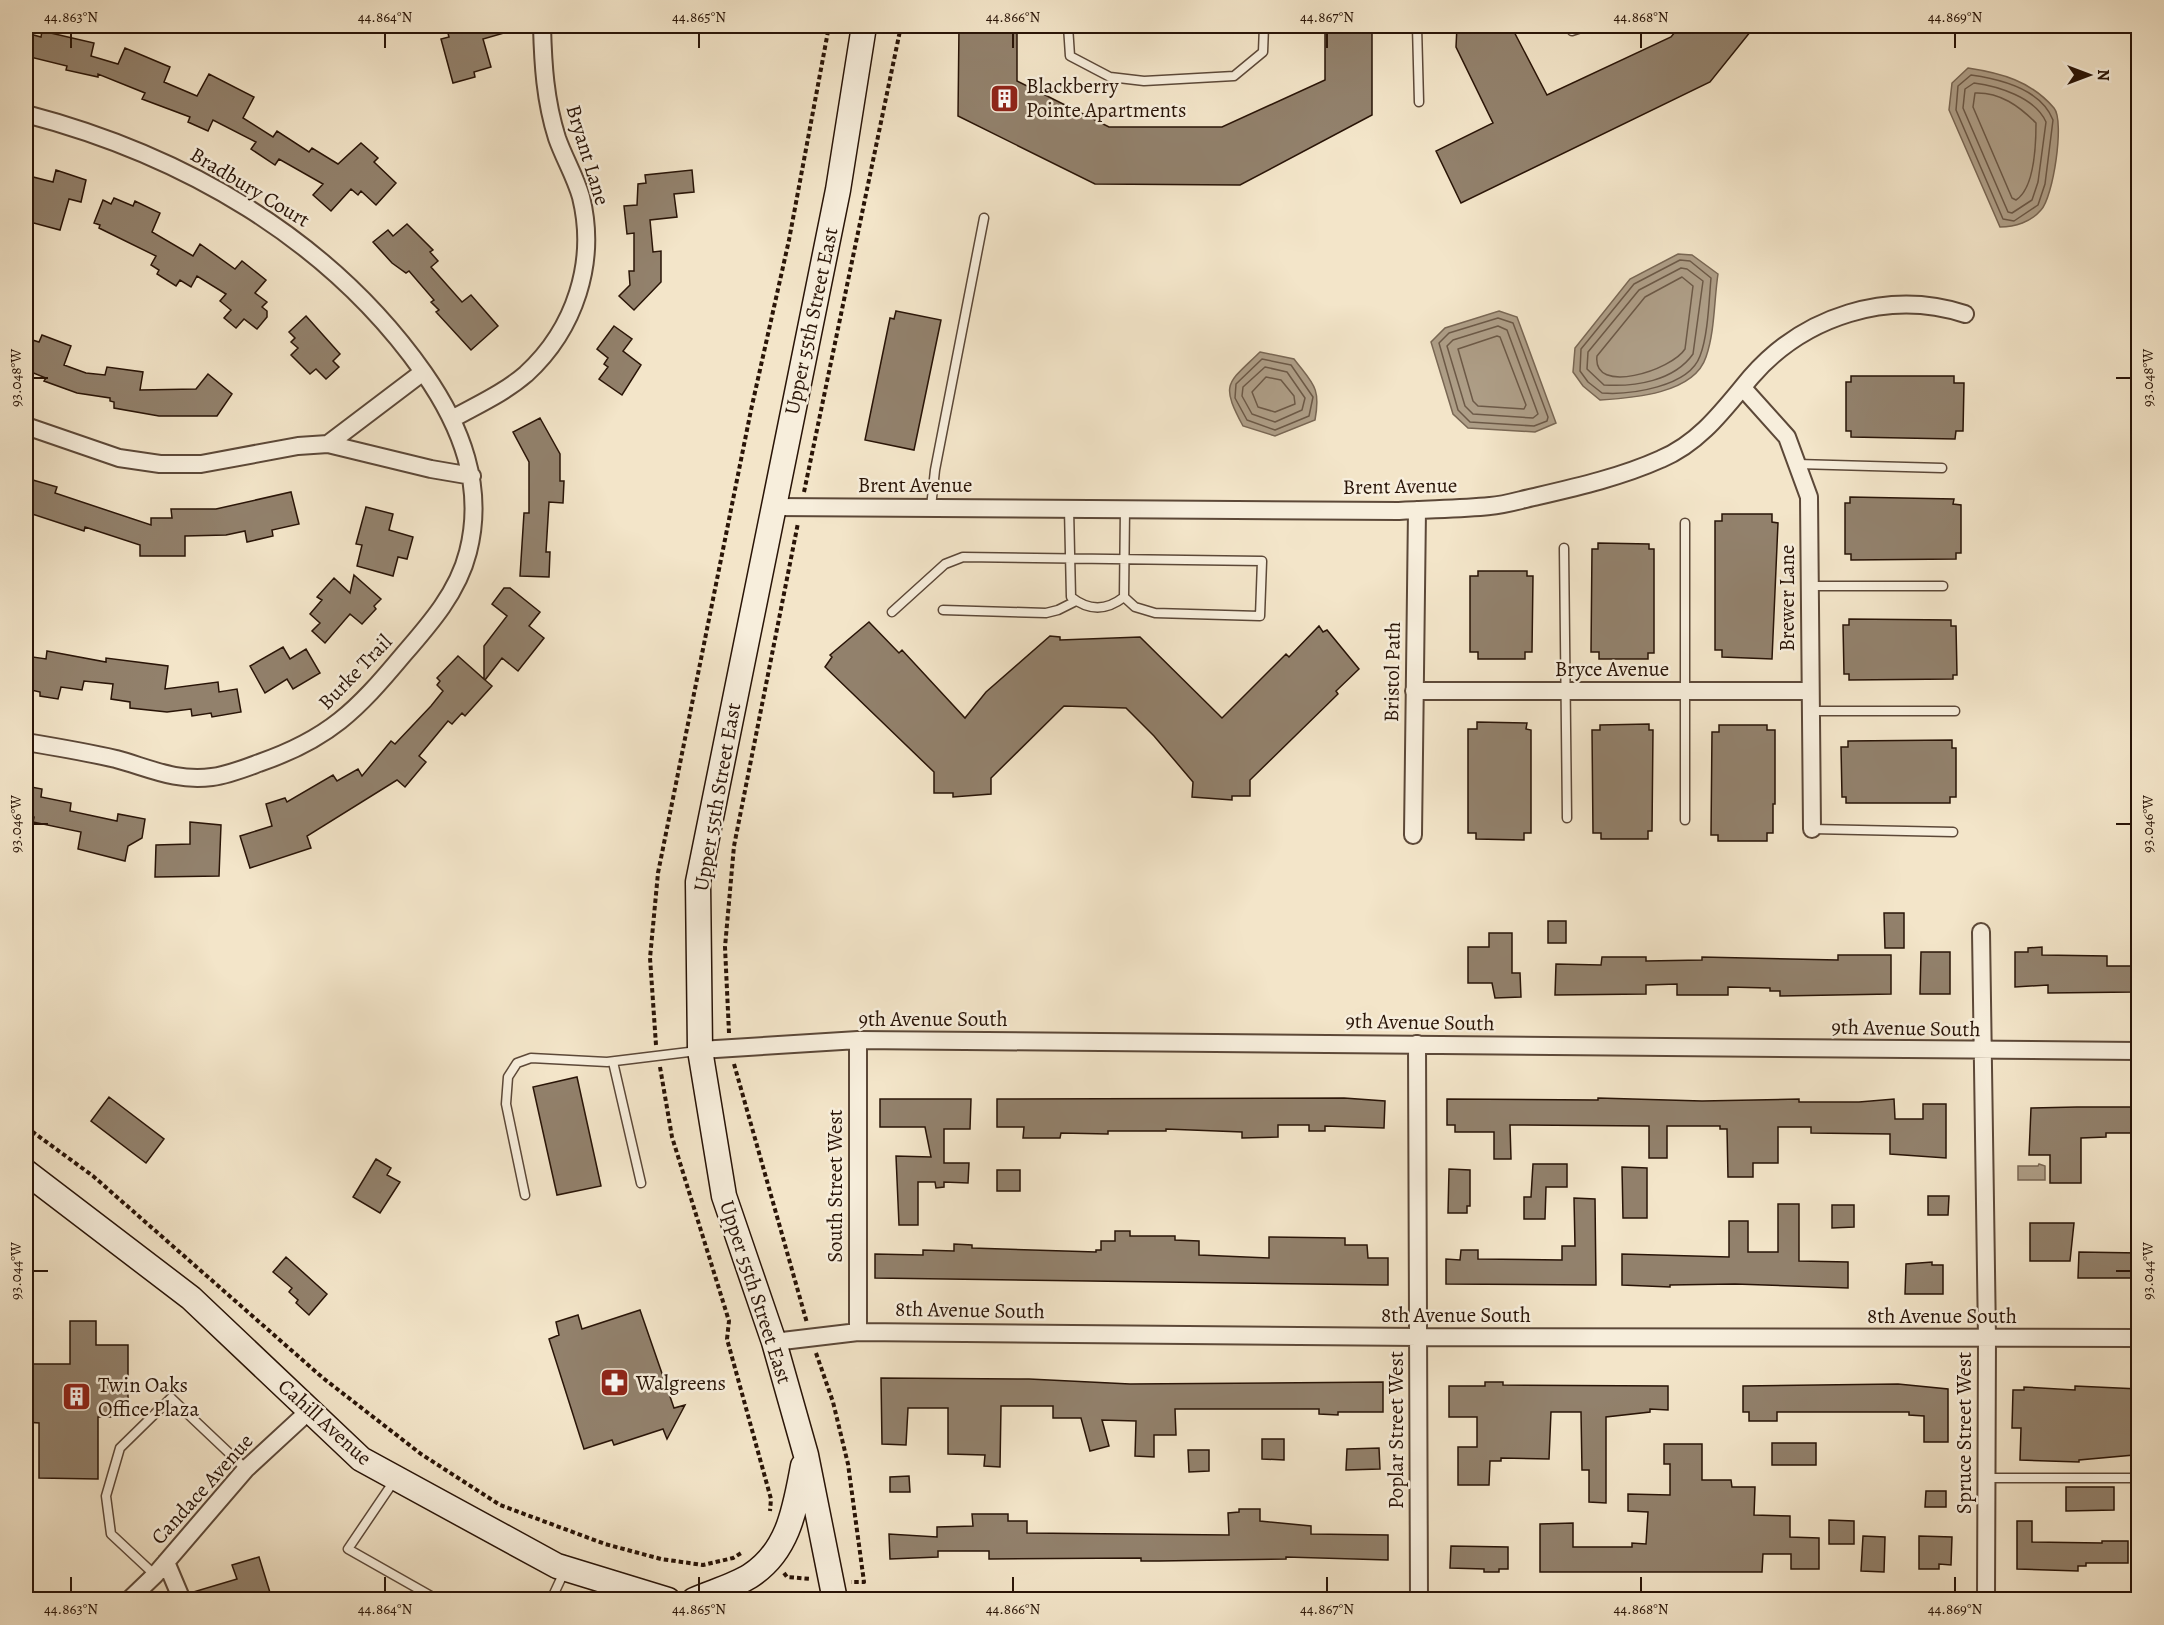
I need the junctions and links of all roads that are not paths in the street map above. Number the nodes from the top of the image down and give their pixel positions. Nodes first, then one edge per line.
1 (542, 26) edge
2 (864, 26) edge
3 (1068, 26) edge
4 (1264, 26) edge
5 (1418, 26) edge
6 (1571, 26) edge
7 (1587, 26) edge
8 (1419, 102) dead end
9 (26, 114) edge
10 (984, 218) dead end
11 (1965, 314) dead end
12 (423, 372) junction
13 (1743, 388) junction
14 (452, 419) junction
15 (26, 426) edge
16 (328, 444) junction
17 (1797, 464) junction
18 (1942, 468) dead end
19 (472, 476) junction
20 (773, 507) junction
21 (930, 507) junction
22 (1069, 508) junction
23 (1125, 509) junction
24 (1417, 510) junction
25 (1685, 523) dead end
26 (1564, 548) dead end
27 (1070, 558) junction
28 (1125, 559) junction
29 (1809, 586) junction
30 (1943, 586) dead end
31 (1124, 597) junction
32 (1076, 601) junction
33 (943, 610) dead end
34 (892, 612) dead end
35 (1414, 691) junction
36 (1565, 691) junction
37 (1686, 691) junction
38 (1809, 691) junction
39 (1810, 711) junction
40 (1954, 711) dead end
41 (26, 742) edge
42 (1568, 818) dead end
43 (1685, 820) dead end
44 (1812, 829) joint
45 (1953, 832) dead end
46 (1413, 835) dead end
47 (1981, 932) dead end
48 (858, 1040) junction
49 (1417, 1044) junction
50 (700, 1050) junction
51 (1983, 1051) junction
52 (2139, 1051) edge
53 (613, 1062) junction
54 (26, 1172) edge
55 (641, 1183) dead end
56 (525, 1195) dead end
57 (858, 1332) junction
58 (1418, 1337) junction
59 (1987, 1338) junction
60 (2139, 1338) edge
61 (774, 1342) junction
62 (310, 1410) junction
63 (806, 1455) junction
64 (246, 1469) junction
65 (396, 1478) junction
66 (1987, 1478) junction
67 (2139, 1478) edge
68 (166, 1562) junction
69 (566, 1568) junction
70 (155, 1575) junction
71 (833, 1590) edge
72 (658, 1598) edge
73 (129, 1599) edge
74 (182, 1599) edge
75 (438, 1599) edge
76 (551, 1599) edge
77 (694, 1599) edge
78 (1419, 1599) edge
79 (1986, 1599) edge

1 - 14 street, Bryant Lane
2 - 20 street, Upper 55th Street East
3 - 4 lane
5 - 8 lane
6 - 7 lane
9 - 12 street, Bradbury Court
10 - 21 lane
11 - 13 street, Brent Avenue
12 - 14 street, Bradbury Court
12 - 16 street
13 - 17 street, Brewer Lane
13 - 24 street, Brent Avenue
14 - 19 street, Burke Trail
15 - 16 street
16 - 19 street
17 - 18 lane
17 - 29 street, Brewer Lane
19 - 41 street, Burke Trail
20 - 21 street, Brent Avenue
20 - 50 street, Upper 55th Street East
21 - 22 street, Brent Avenue
22 - 23 street, Brent Avenue
22 - 27 lane
23 - 24 street, Brent Avenue
23 - 28 lane
24 - 35 street, Bristol Path
25 - 37 lane
26 - 36 lane
27 - 28 lane
27 - 32 lane
27 - 34 lane
28 - 31 lane
28 - 31 lane
29 - 30 lane
29 - 38 street, Brewer Lane
31 - 32 lane
32 - 33 lane
35 - 36 street, Bryce Avenue
35 - 46 street, Bristol Path
36 - 37 street, Bryce Avenue
36 - 42 lane
37 - 38 street, Bryce Avenue
37 - 43 lane
38 - 39 street, Brewer Lane
39 - 40 lane
39 - 44 street, Brewer Lane
44 - 45 lane
47 - 51 street, Spruce Street West
48 - 49 street, 9th Avenue South
48 - 50 street, 9th Avenue South
48 - 57 street, South Street West
49 - 51 street, 9th Avenue South
49 - 58 street, Poplar Street West
50 - 53 lane
50 - 61 street, Upper 55th Street East
51 - 52 street, 9th Avenue South
51 - 59 street, Spruce Street West
53 - 55 lane
53 - 56 lane
54 - 62 street, Cahill Avenue
57 - 58 street, 8th Avenue South
57 - 61 street, 8th Avenue South
58 - 59 street, 8th Avenue South
58 - 78 street, Poplar Street West
59 - 60 street, 8th Avenue South
59 - 66 street, Spruce Street West
61 - 63 street, Upper 55th Street East
62 - 64 street, Candace Avenue
62 - 65 street, Cahill Avenue
63 - 71 street, Upper 55th Street East
63 - 77 street
64 - 68 street, Candace Avenue
64 - 70 lane
65 - 69 street, Cahill Avenue
65 - 75 lane
66 - 67 lane
66 - 79 street, Spruce Street West
68 - 70 street, Candace Avenue
68 - 74 street
69 - 72 street, Cahill Avenue
69 - 76 lane
70 - 73 street, Candace Avenue

